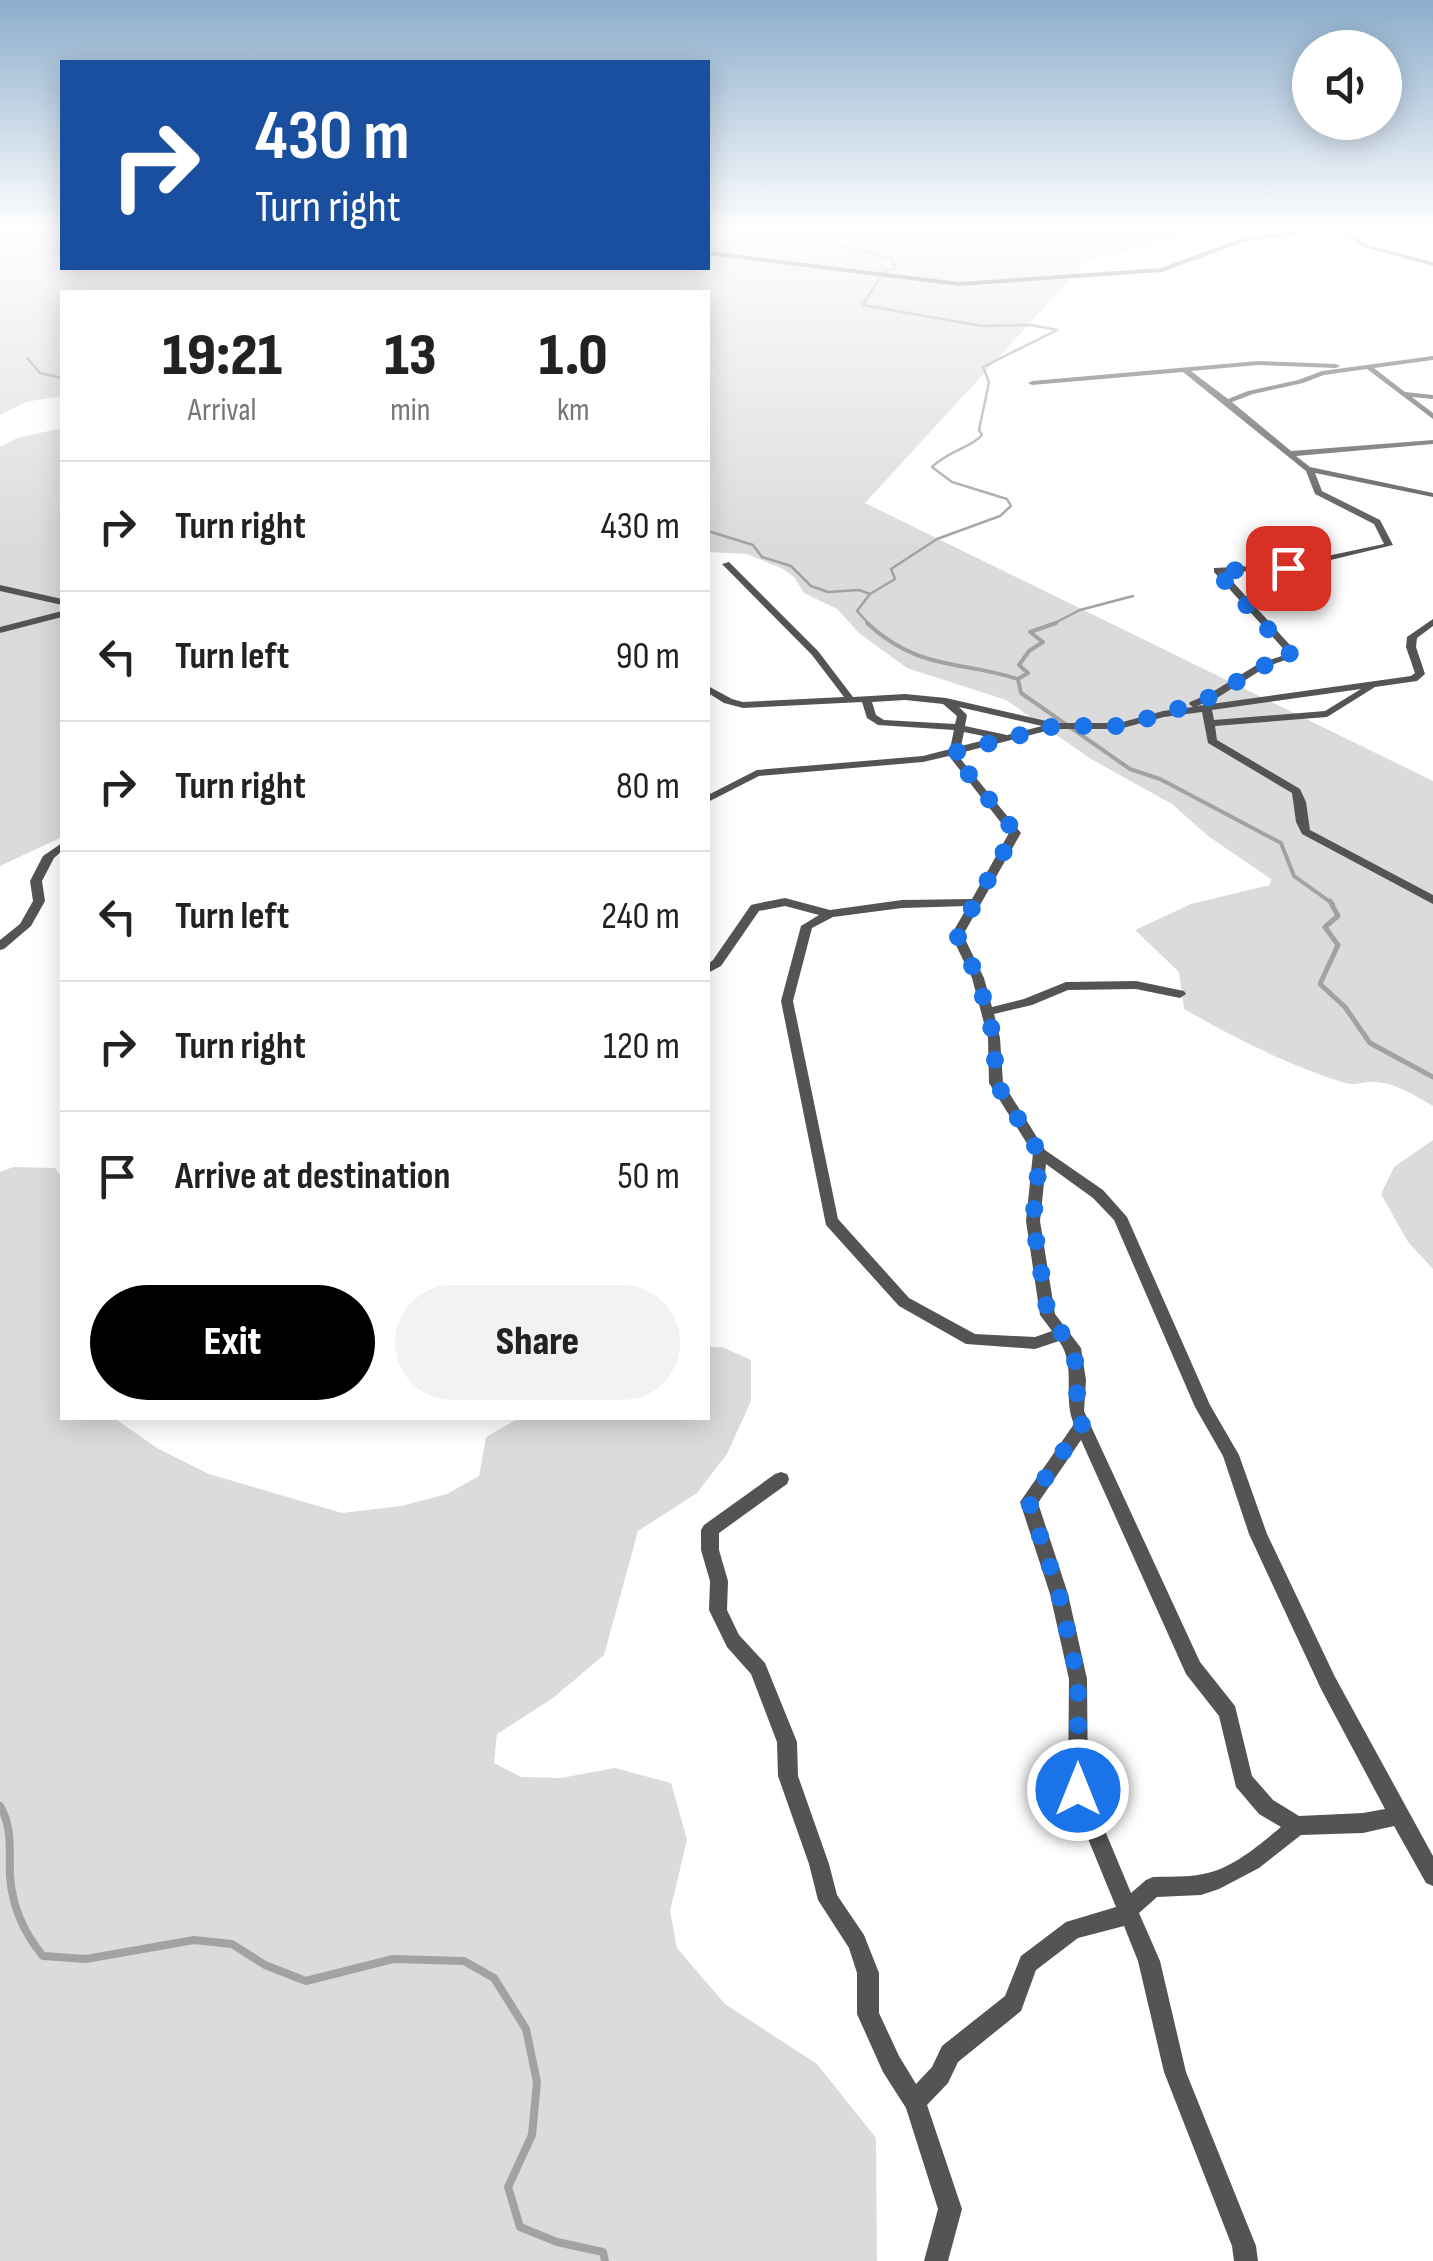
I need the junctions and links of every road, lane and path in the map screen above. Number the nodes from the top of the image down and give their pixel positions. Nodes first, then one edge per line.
1 (1433, 358) edge
2 (1366, 368) junction
3 (1184, 369) junction
4 (1032, 383) dead end
5 (1404, 394) junction
6 (1433, 397) edge
7 (1227, 402) junction
8 (1433, 417) edge
9 (1433, 442) edge
10 (1288, 454) junction
11 (1310, 470) junction
12 (1433, 495) edge
13 (726, 564) dead end
14 (0, 588) edge
15 (60, 602) edge
16 (60, 615) edge
17 (1433, 622) edge
18 (0, 630) edge
19 (1374, 685) junction
20 (710, 690) edge
21 (866, 698) junction
22 (851, 700) junction
23 (946, 701) junction
24 (728, 702) junction
25 (710, 704) edge
26 (1207, 709) junction
27 (1164, 714) junction
28 (1208, 723) junction
29 (1055, 726) junction
30 (961, 728) junction
31 (1003, 737) junction
32 (952, 753) junction
33 (710, 797) edge
34 (59, 851) edge
35 (1433, 900) edge
36 (977, 902) junction
37 (830, 914) junction
38 (0, 946) edge
39 (710, 967) edge
40 (1180, 994) dead end
41 (987, 1012) junction
42 (1040, 1154) junction
43 (1062, 1334) junction
44 (1082, 1424) junction
45 (781, 1479) dead end
46 (1399, 1816) junction
47 (1297, 1826) junction
48 (1433, 1876) edge
49 (1127, 1910) junction
50 (916, 2102) junction
51 (936, 2261) edge
52 (1246, 2261) edge

1 - 2 street
2 - 3 street
2 - 5 street
2 - 7 street
3 - 4 street
3 - 7 street
5 - 6 street
5 - 8 street
7 - 10 street
9 - 10 street
10 - 11 street
11 - 12 street
11 - 27 street
13 - 22 street
14 - 15 street
16 - 18 street
17 - 19 street
19 - 26 street
19 - 28 street
20 - 24 street
21 - 22 street
21 - 23 street
21 - 30 street
22 - 24 street
23 - 29 street
23 - 30 street
24 - 25 street
26 - 27 street
26 - 28 street
27 - 29 street
28 - 35 street
29 - 31 street
30 - 31 street
30 - 32 street
31 - 32 street
32 - 33 street
32 - 36 street
34 - 38 street
36 - 37 street
36 - 41 street
37 - 39 street
37 - 43 street
40 - 41 street
41 - 42 street
42 - 43 street
42 - 46 street
43 - 44 street
44 - 47 street
44 - 49 street
45 - 50 street
46 - 47 street
46 - 48 street
47 - 49 street
49 - 50 street
49 - 52 street
50 - 51 street

